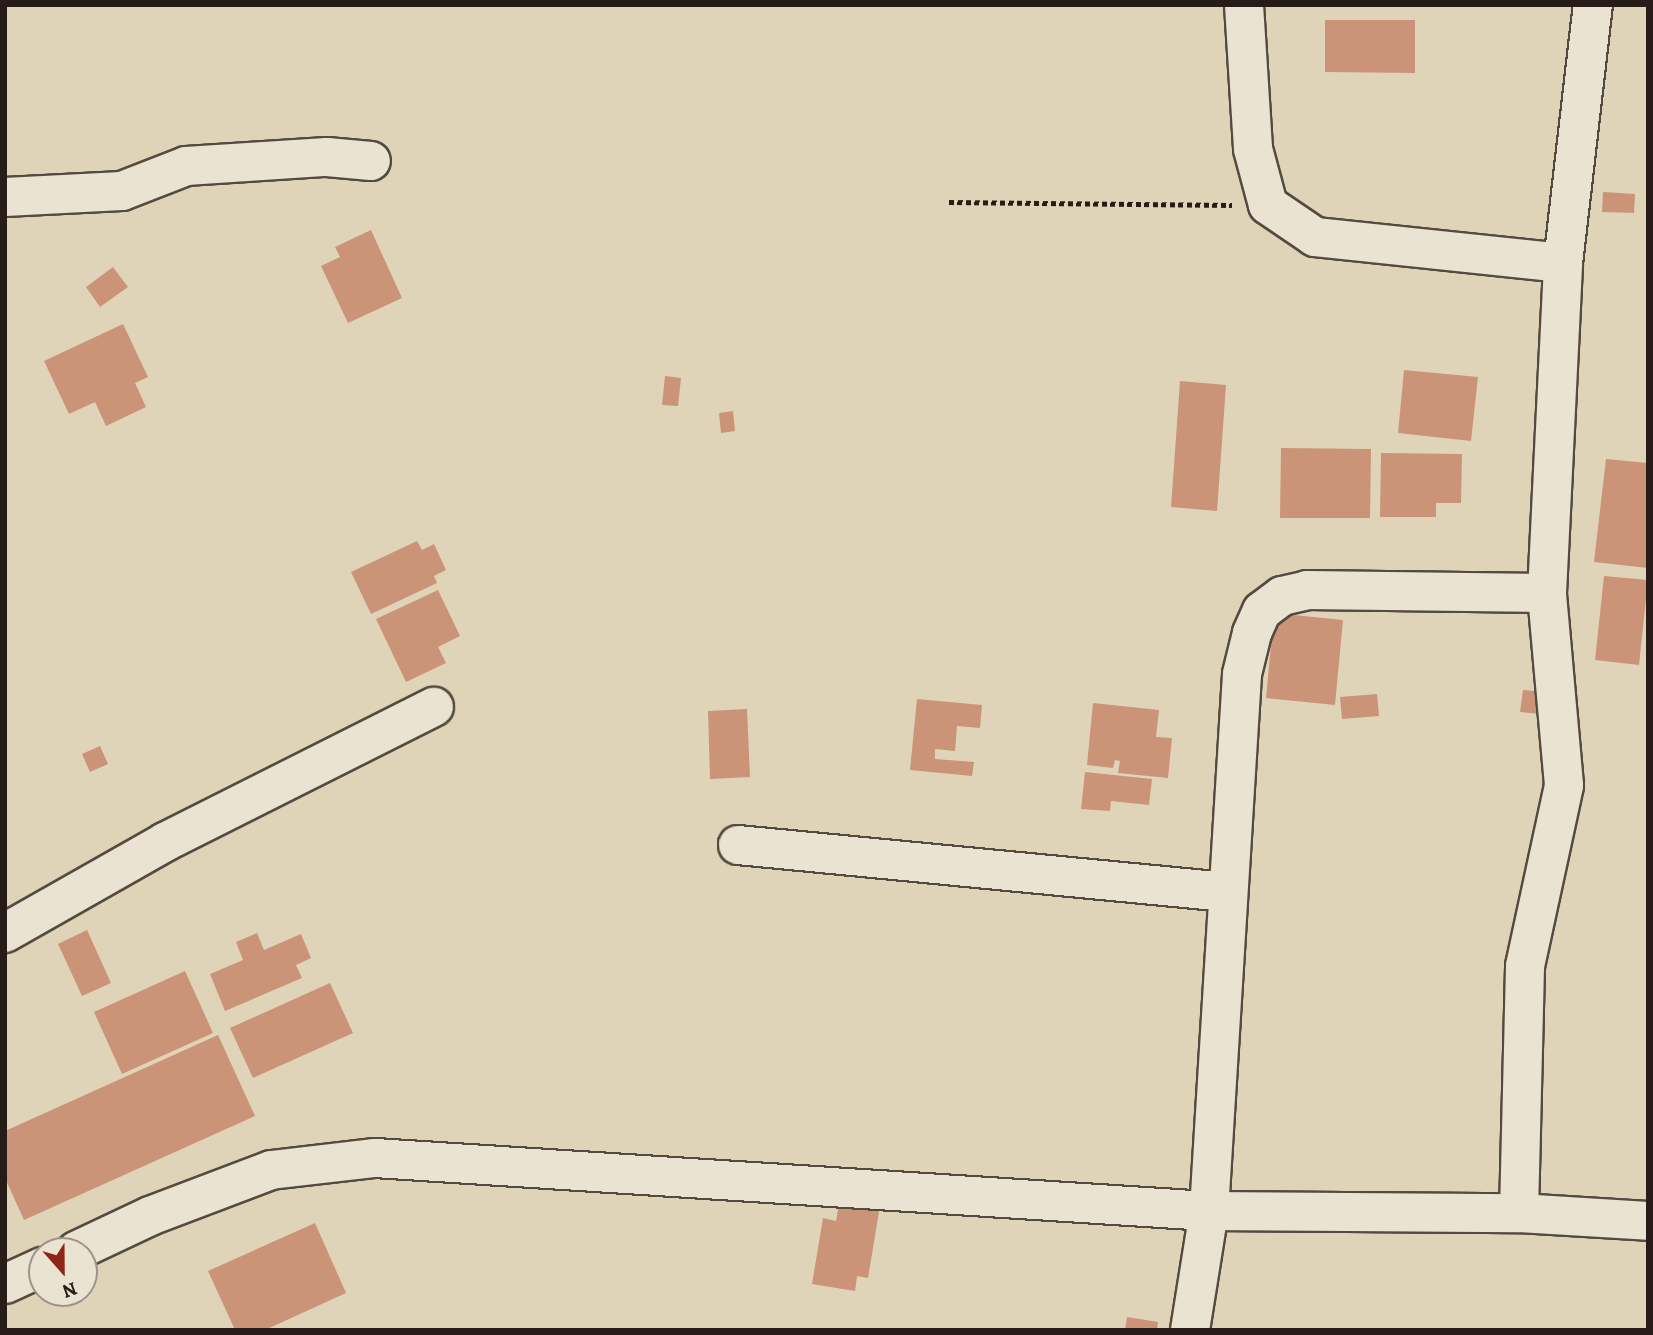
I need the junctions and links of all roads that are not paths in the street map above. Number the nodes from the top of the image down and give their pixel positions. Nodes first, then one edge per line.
1 (1244, 5) edge
2 (1593, 5) edge
3 (370, 161) dead end
4 (5, 197) edge
5 (1563, 263) junction
6 (1547, 593) junction
7 (434, 707) dead end
8 (738, 845) dead end
9 (1227, 892) junction
10 (5, 933) edge
11 (1209, 1211) junction
12 (1519, 1213) junction
13 (1648, 1221) edge
14 (98, 1241) edge
15 (28, 1273) edge
16 (5, 1284) edge
17 (1190, 1330) edge

1 - 5 street
2 - 5 street
3 - 4 street
5 - 6 street
6 - 9 street
6 - 12 street
7 - 10 street
8 - 9 street
9 - 11 street
11 - 12 street
11 - 14 street
11 - 17 street
12 - 13 street
15 - 16 street

